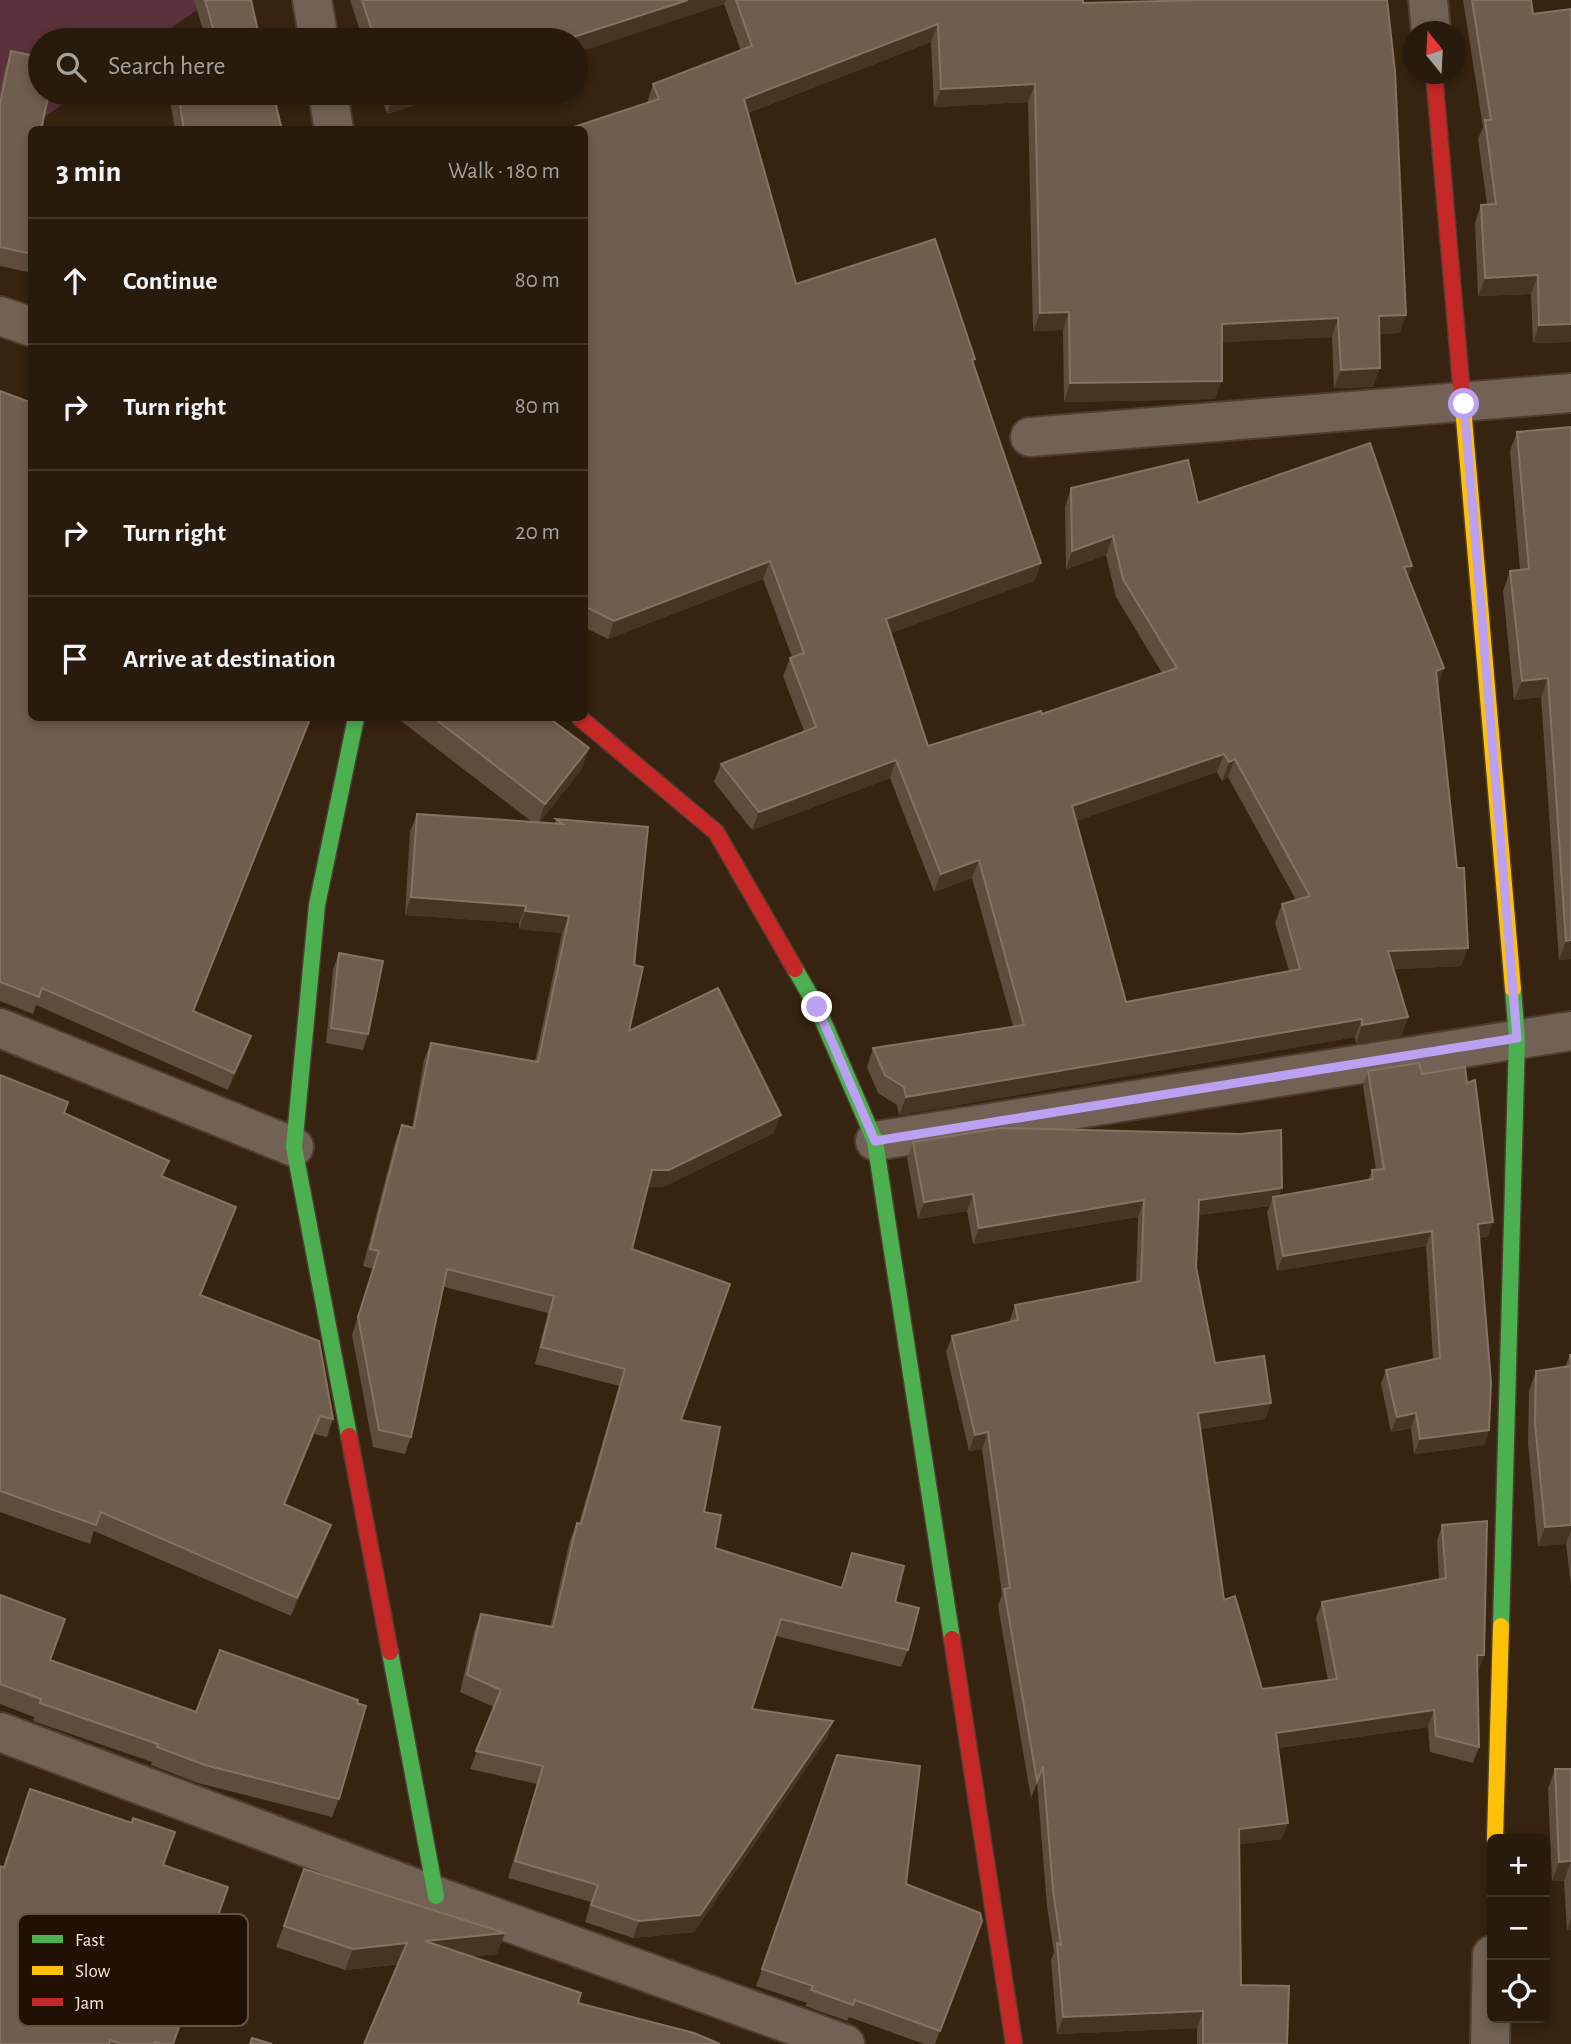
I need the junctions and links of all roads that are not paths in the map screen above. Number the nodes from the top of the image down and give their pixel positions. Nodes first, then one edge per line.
1 (312, 0) edge
2 (1428, 0) edge
3 (1429, 21) edge
4 (317, 28) edge
5 (1435, 84) edge
6 (330, 105) edge
7 (333, 126) edge
8 (0, 316) edge
9 (28, 326) edge
10 (1571, 393) edge
11 (1464, 404) junction
12 (1030, 437) dead end
13 (355, 721) edge
14 (584, 721) edge
15 (0, 1028) edge
16 (1571, 1031) edge
17 (1517, 1038) junction
18 (875, 1141) junction
19 (294, 1147) junction
20 (0, 1732) edge
21 (1495, 1834) edge
22 (436, 1896) junction
23 (1492, 1960) edge
24 (845, 2044) edge
25 (1014, 2044) edge
26 (1490, 2044) edge

1 - 4 street
2 - 3 street
5 - 11 street
6 - 7 street
8 - 9 street
10 - 11 street
11 - 12 street
11 - 17 street
13 - 19 street
14 - 18 street
15 - 19 street
16 - 17 street
17 - 18 street
17 - 21 street
18 - 25 street
19 - 22 street
20 - 22 street
22 - 24 street
23 - 26 street

